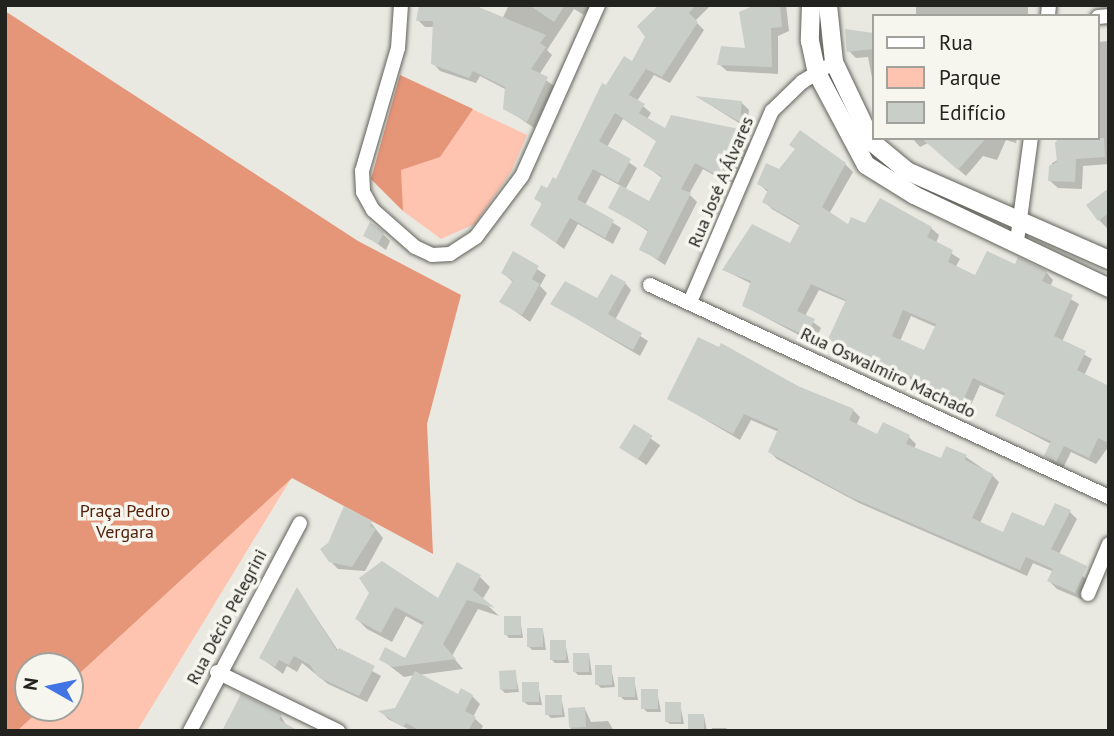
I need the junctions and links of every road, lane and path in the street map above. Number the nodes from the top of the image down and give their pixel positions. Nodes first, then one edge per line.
1 (401, 5) edge
2 (598, 5) edge
3 (811, 5) edge
4 (828, 5) edge
5 (834, 62) junction
6 (817, 73) junction
7 (1031, 140) edge
8 (1020, 218) junction
9 (1017, 241) junction
10 (1109, 260) edge
11 (650, 285) dead end
12 (1109, 288) edge
13 (690, 303) junction
14 (1109, 497) edge
15 (300, 523) dead end
16 (1109, 544) edge
17 (1088, 594) dead end
18 (217, 672) junction
19 (190, 731) edge
20 (338, 731) edge

1 - 2 street
3 - 6 street
4 - 5 street
5 - 6 street, Rua José A Álvares
5 - 8 street
6 - 9 street
6 - 13 street, Rua José A Álvares
7 - 8 street
8 - 9 street
8 - 10 street
9 - 12 street
11 - 13 street, Rua Oswalmiro Machado
13 - 14 street, Rua Oswalmiro Machado
15 - 18 street, Rua Décio Pelegrini
16 - 17 street
18 - 19 street, Rua Décio Pelegrini
18 - 20 street

